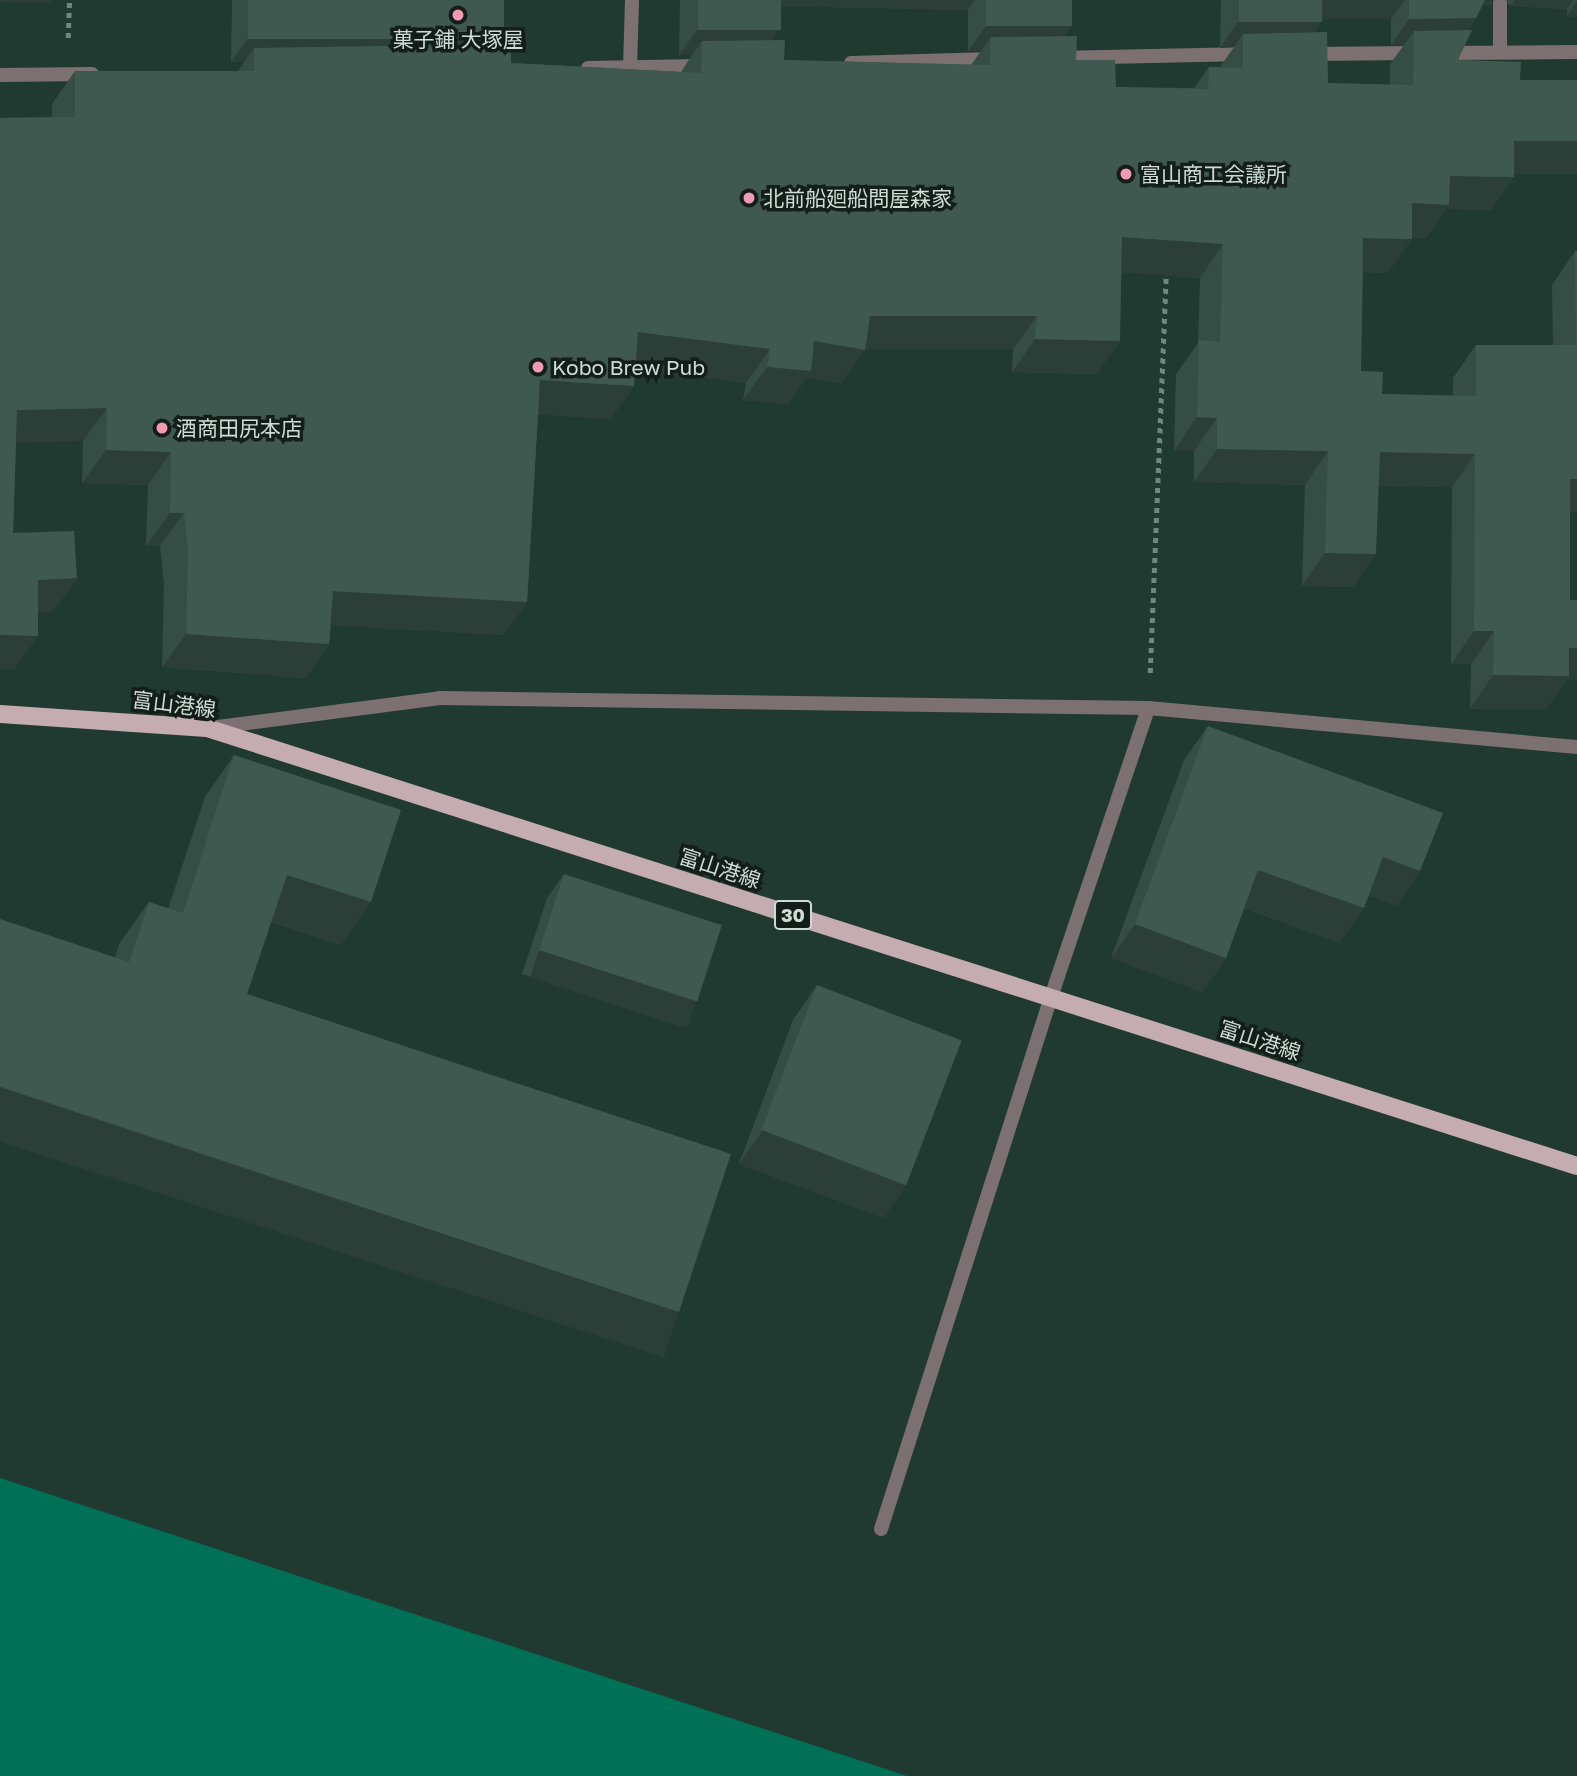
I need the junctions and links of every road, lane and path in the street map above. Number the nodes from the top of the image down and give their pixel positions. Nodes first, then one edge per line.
1 (632, 0) edge
2 (1500, 0) edge
3 (1500, 52) junction
4 (1577, 52) edge
5 (1270, 54) edge
6 (1297, 54) edge
7 (1043, 58) edge
8 (1016, 59) edge
9 (837, 63) edge
10 (713, 66) edge
11 (575, 68) edge
12 (630, 68) junction
13 (108, 74) edge
14 (0, 75) edge
15 (1166, 259) edge
16 (1149, 708) junction
17 (0, 714) edge
18 (207, 728) junction
19 (1577, 747) edge
20 (1051, 998) junction
21 (1577, 1166) edge
22 (881, 1530) dead end

1 - 12 street
2 - 3 street
3 - 4 street
3 - 6 street
5 - 7 street
8 - 9 street
10 - 12 street
11 - 12 street
13 - 14 street
15 - 16 path
16 - 18 street
16 - 19 street
16 - 20 street
17 - 18 main road, 富山港線 / 30
18 - 20 main road, 富山港線 / 30
20 - 21 main road, 富山港線 / 30
20 - 22 street

